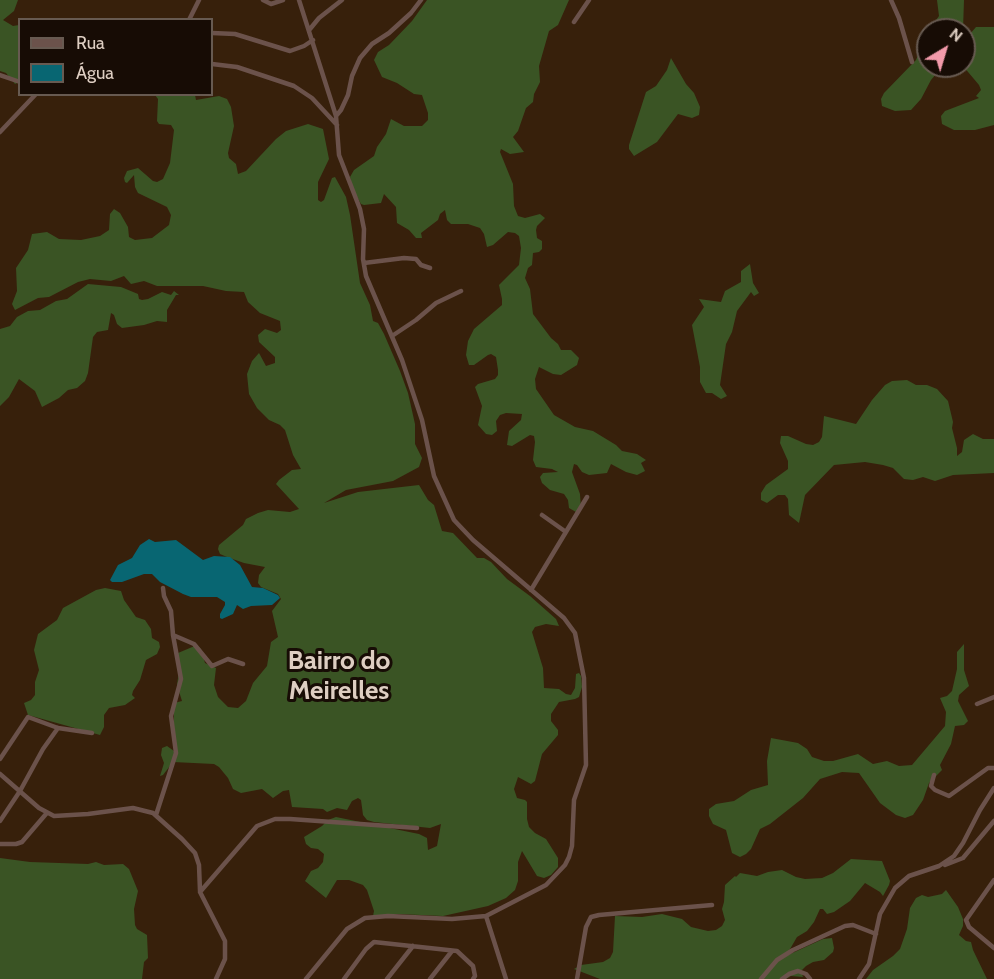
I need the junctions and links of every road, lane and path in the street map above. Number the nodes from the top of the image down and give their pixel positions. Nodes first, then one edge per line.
1 (199, 0) edge
2 (263, 0) edge
3 (283, 0) edge
4 (299, 0) edge
5 (342, 0) edge
6 (421, 0) edge
7 (589, 0) edge
8 (891, 0) edge
9 (190, 18) edge
10 (574, 22) dead end
11 (310, 29) junction
12 (213, 33) edge
13 (313, 40) junction
14 (912, 62) dead end
15 (213, 64) edge
16 (0, 75) edge
17 (18, 81) edge
18 (34, 96) edge
19 (336, 116) junction
20 (337, 125) junction
21 (0, 132) edge
22 (364, 263) junction
23 (430, 268) dead end
24 (461, 291) dead end
25 (392, 336) junction
26 (587, 497) dead end
27 (542, 514) dead end
28 (566, 532) junction
29 (163, 588) dead end
30 (531, 590) junction
31 (173, 635) junction
32 (243, 664) dead end
33 (994, 697) edge
34 (977, 704) dead end
35 (58, 728) junction
36 (92, 733) dead end
37 (0, 759) edge
38 (994, 768) edge
39 (0, 774) edge
40 (934, 775) dead end
41 (994, 788) edge
42 (20, 791) junction
43 (46, 814) junction
44 (156, 815) junction
45 (0, 821) edge
46 (994, 821) edge
47 (417, 828) dead end
48 (0, 844) edge
49 (939, 866) junction
50 (994, 880) edge
51 (200, 892) junction
52 (712, 905) dead end
53 (486, 916) junction
54 (876, 934) junction
55 (413, 946) junction
56 (994, 948) edge
57 (452, 951) junction
58 (346, 977) edge
59 (308, 978) edge
60 (216, 979) edge
61 (354, 979) edge
62 (387, 979) edge
63 (430, 979) edge
64 (472, 979) edge
65 (506, 979) edge
66 (578, 979) edge
67 (761, 979) edge
68 (782, 979) edge
69 (810, 979) edge
70 (859, 979) edge

1 - 9 street
2 - 3 street
4 - 11 street
5 - 11 street
6 - 19 street
7 - 10 street
8 - 14 street
11 - 13 street
12 - 13 street
13 - 19 street
15 - 20 street
16 - 17 street
18 - 21 street
19 - 20 street
20 - 22 street
22 - 23 street
22 - 25 street
24 - 25 street
25 - 30 street
26 - 28 street
27 - 28 street
28 - 30 street
29 - 31 street
30 - 53 street
31 - 32 street
31 - 44 street
33 - 34 street
35 - 36 street
35 - 37 street
35 - 42 street
38 - 40 street
39 - 42 street
41 - 49 street
42 - 43 street
42 - 45 street
43 - 44 street
43 - 48 street
44 - 51 street
46 - 49 street
47 - 51 street
49 - 54 street
50 - 56 street
51 - 60 street
52 - 66 street
53 - 59 street
53 - 65 street
54 - 67 street
54 - 70 street
55 - 57 street
55 - 58 street
55 - 62 street
57 - 63 street
57 - 64 street
58 - 61 street
68 - 69 street

